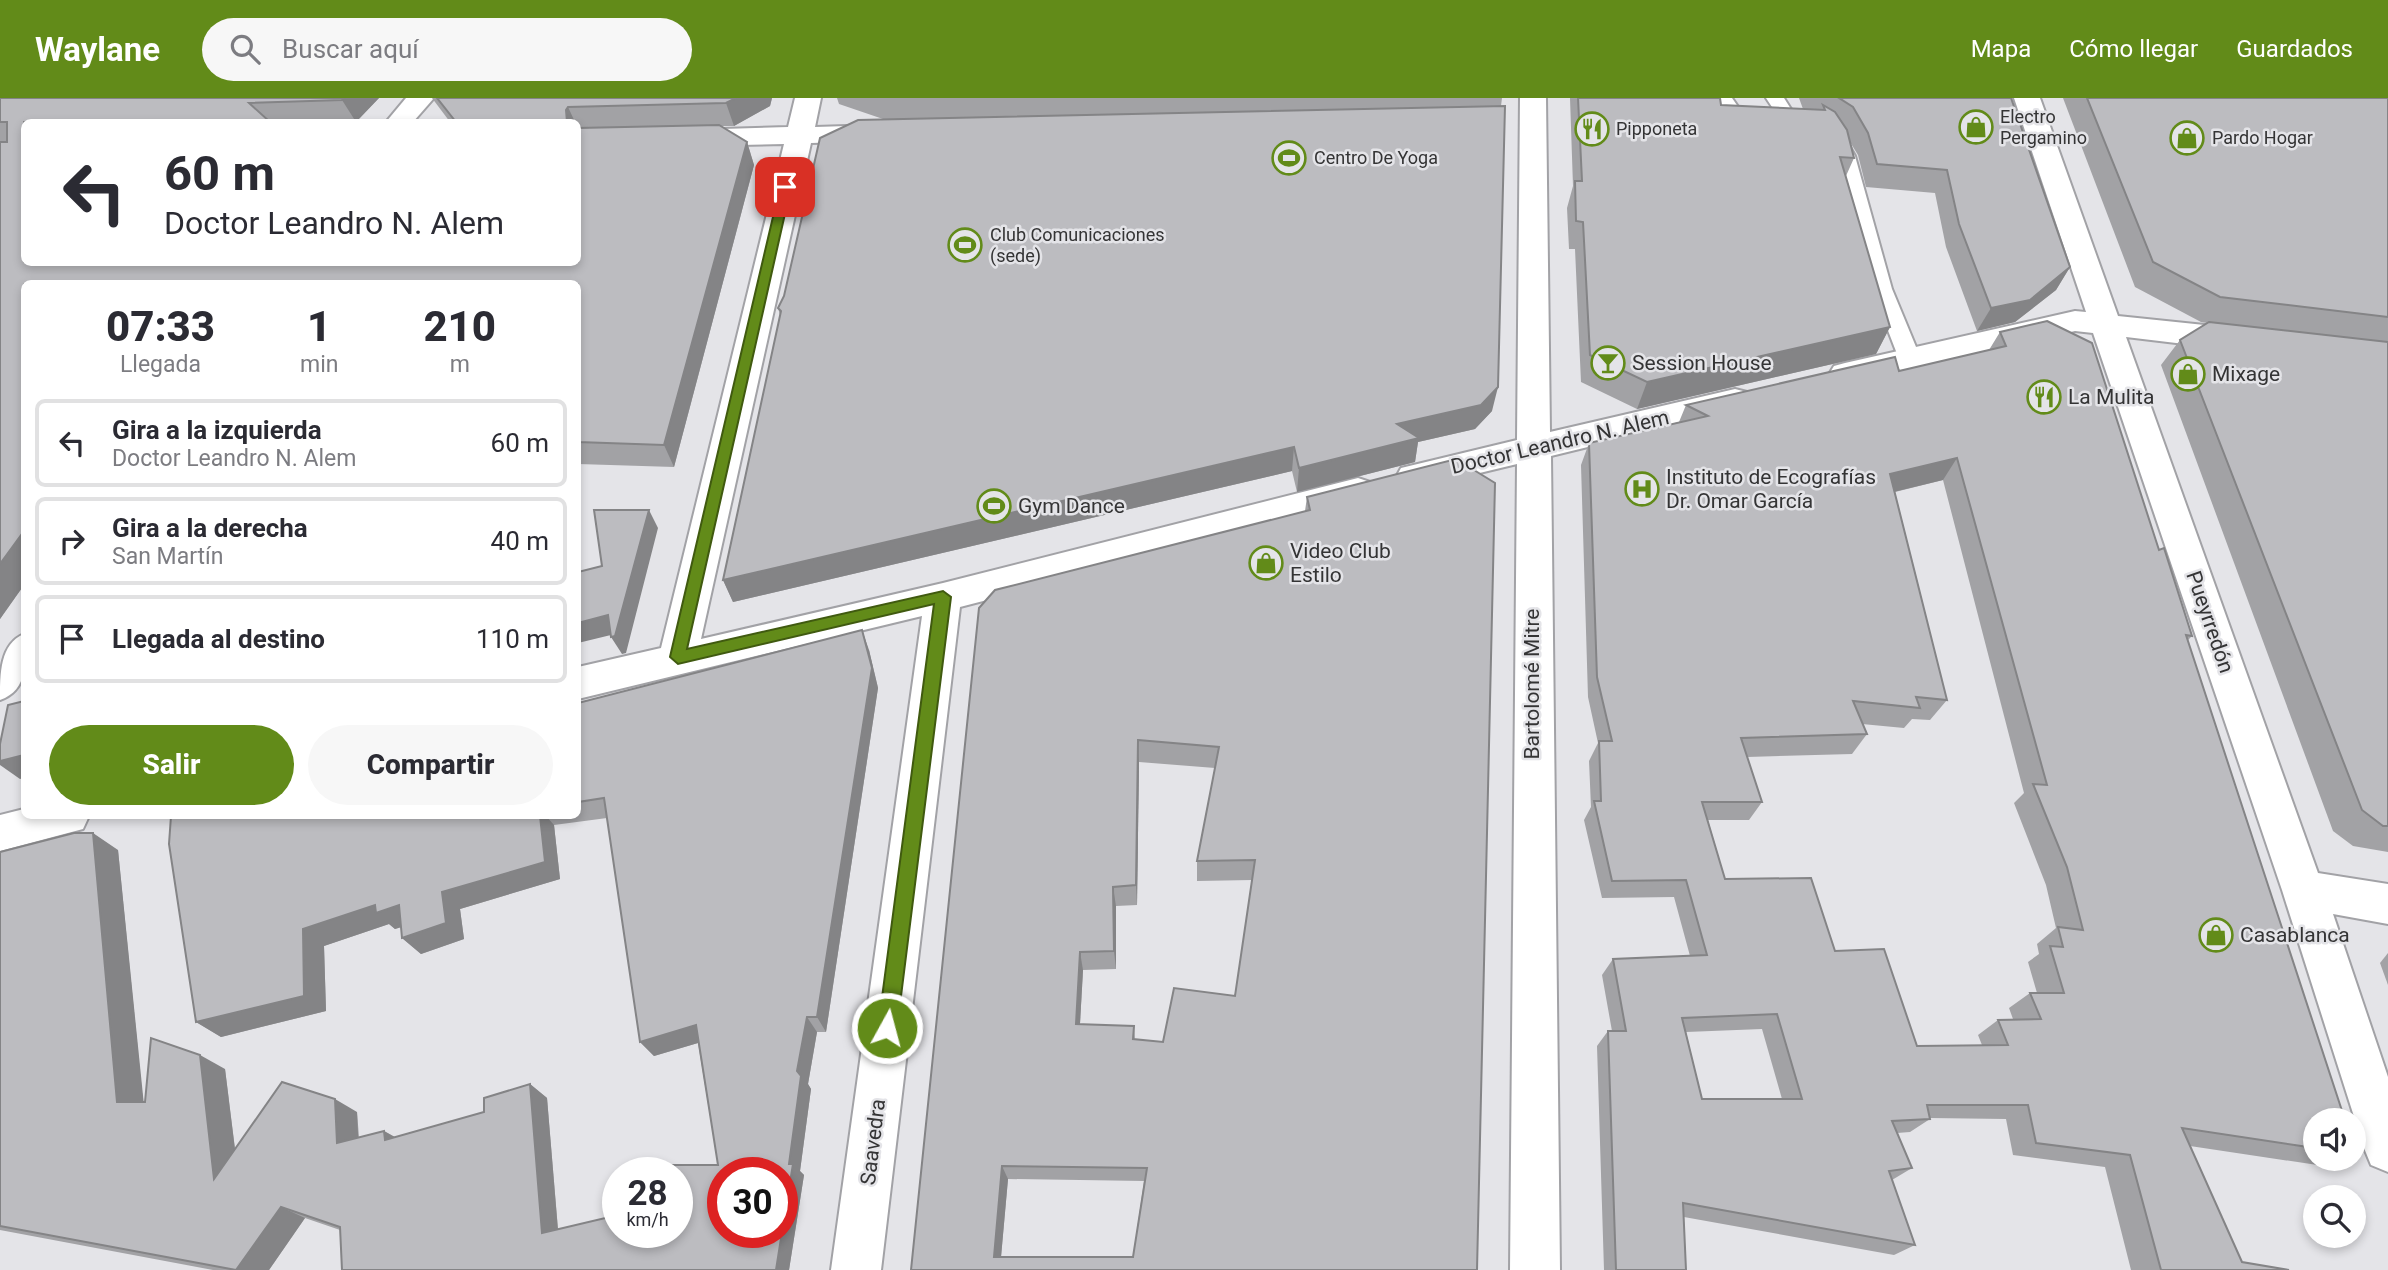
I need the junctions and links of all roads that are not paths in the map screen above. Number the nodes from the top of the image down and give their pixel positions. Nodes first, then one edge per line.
1 (421, 98) edge
2 (808, 98) edge
3 (1723, 98) edge
4 (1775, 98) edge
5 (2027, 98) edge
6 (1523, 112) edge
7 (402, 119) edge
8 (1790, 121) junction
9 (908, 132) edge
10 (797, 135) junction
11 (660, 139) edge
12 (2106, 324) junction
13 (2280, 344) edge
14 (1910, 359) junction
15 (1815, 381) edge
16 (1761, 394) edge
17 (1531, 447) junction
18 (943, 597) junction
19 (21, 653) edge
20 (678, 657) junction
21 (581, 682) edge
22 (0, 684) edge
23 (56, 819) edge
24 (0, 833) edge
25 (2303, 890) junction
26 (2388, 904) edge
27 (2388, 1148) edge
28 (856, 1270) edge
29 (1535, 1270) edge

1 - 7 street
2 - 10 street
3 - 8 lane
4 - 8 lane
5 - 12 street, Pueyrredón
6 - 17 street, Bartolomé Mitre
8 - 14 lane
9 - 10 street
10 - 11 street
10 - 20 street
12 - 13 street
12 - 14 street
12 - 25 street, Pueyrredón
14 - 15 street
16 - 17 street, Doctor Leandro N. Alem
17 - 18 street, Doctor Leandro N. Alem
17 - 29 street, Bartolomé Mitre
18 - 20 street, Doctor Leandro N. Alem
18 - 28 street, Saavedra
19 - 22 street
20 - 21 street, Doctor Leandro N. Alem
23 - 24 street
25 - 26 street
25 - 27 street, Pueyrredón

